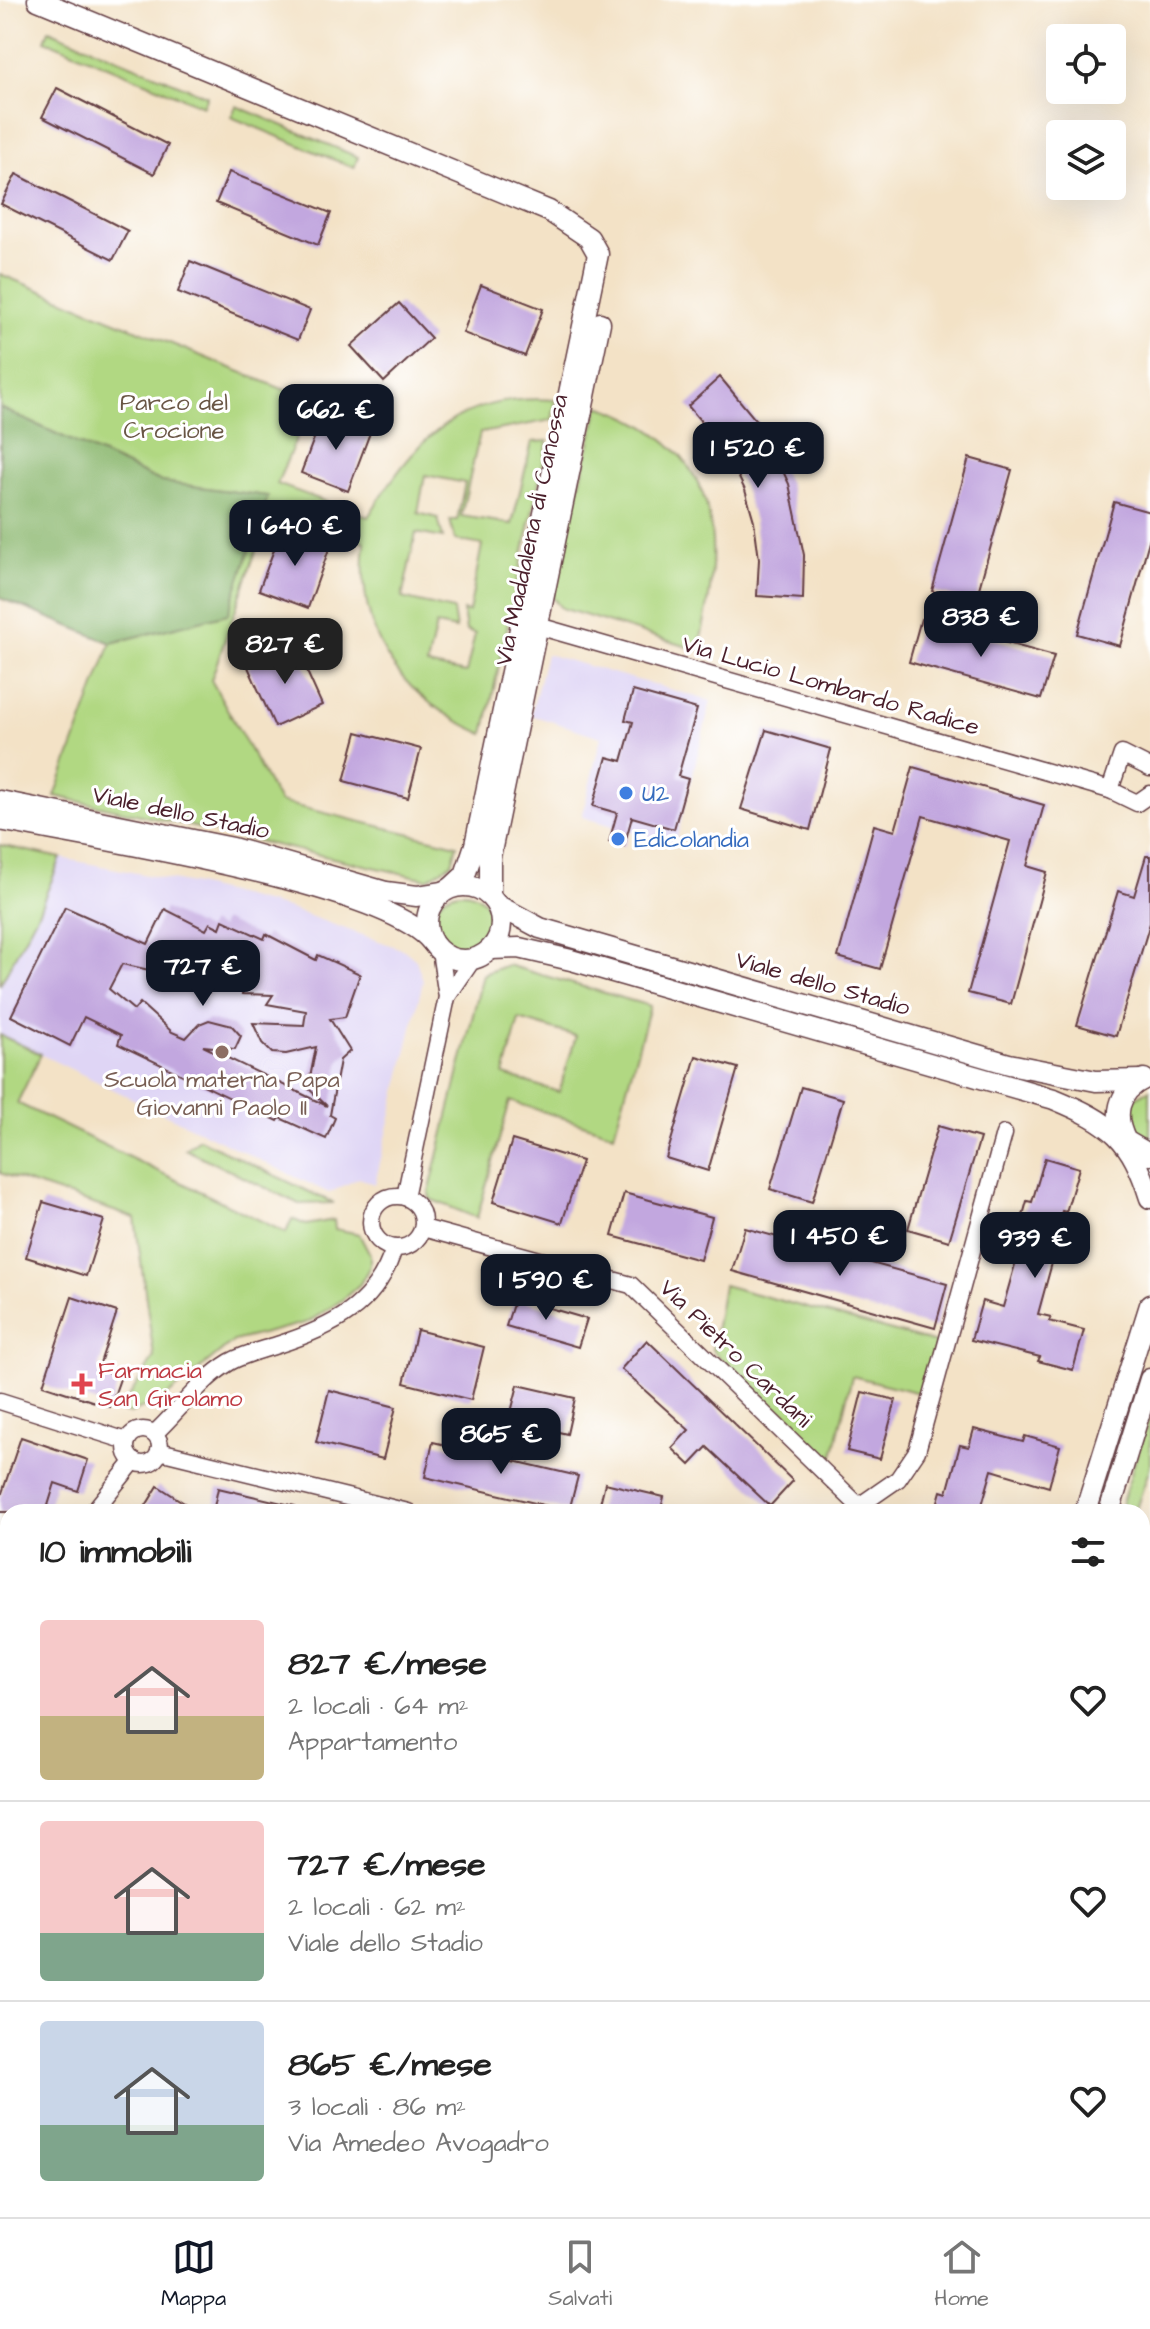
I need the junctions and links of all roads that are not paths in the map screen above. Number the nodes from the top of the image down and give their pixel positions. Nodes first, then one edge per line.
1 (38, 0) edge
2 (549, 211) junction
3 (597, 339) junction
4 (563, 432) junction
5 (562, 517) junction
6 (537, 557) junction
7 (538, 626) junction
8 (519, 639) junction
9 (512, 672) junction
10 (517, 728) junction
11 (496, 748) junction
12 (1150, 768) edge
13 (1110, 790) junction
14 (1150, 794) edge
15 (0, 801) edge
16 (0, 820) edge
17 (447, 890) junction
18 (494, 900) junction
19 (436, 947) junction
20 (482, 954) junction
21 (447, 997) junction
22 (1146, 1079) edge
23 (1004, 1134) dead end
24 (1126, 1141) junction
25 (1150, 1155) edge
26 (405, 1197) junction
27 (1150, 1198) edge
28 (423, 1228) junction
29 (394, 1248) junction
30 (1150, 1305) edge
31 (1150, 1379) edge
32 (0, 1401) edge
33 (127, 1441) junction
34 (156, 1443) junction
35 (1102, 1459) junction
36 (1126, 1459) junction
37 (134, 1461) junction
38 (99, 1504) edge
39 (379, 1504) edge
40 (853, 1504) edge
41 (865, 1504) edge
42 (1088, 1504) edge
43 (1112, 1504) edge

1 - 2 street, Via Maddalena di Canossa
2 - 3 street, Via Maddalena di Canossa
2 - 4 street, Via Maddalena di Canossa
3 - 4 street
3 - 5 street, Via Maddalena di Canossa
4 - 5 street
4 - 6 street, Via Maddalena di Canossa
5 - 7 street, Via Maddalena di Canossa
6 - 7 street
6 - 8 street, Via Maddalena di Canossa
7 - 8 street
7 - 10 street, Via Maddalena di Canossa
7 - 13 street, Via Lucio Lombardo Radice
8 - 9 street, Via Maddalena di Canossa
9 - 10 street
9 - 11 street, Via Maddalena di Canossa
10 - 11 street
10 - 18 street, Via Maddalena di Canossa
11 - 17 street, Via Maddalena di Canossa
12 - 13 street
13 - 14 street, Via Lucio Lombardo Radice
15 - 17 street, Viale dello Stadio
16 - 19 street, Viale dello Stadio
17 - 18 street, Viale dello Stadio
17 - 19 street
18 - 20 street
18 - 22 street, Viale dello Stadio
19 - 20 street, Viale dello Stadio
19 - 21 street
20 - 21 street
20 - 24 street, Viale dello Stadio
21 - 26 street
22 - 24 street
23 - 41 street
24 - 25 street, Viale dello Stadio
24 - 27 street
26 - 28 street
26 - 29 street
28 - 29 street
28 - 40 street, Via Pietro Cardani
29 - 34 street
30 - 35 street
31 - 36 street
32 - 33 street
33 - 34 street
33 - 37 street
34 - 37 street
34 - 39 street
35 - 36 street
35 - 42 street
36 - 43 street
37 - 38 street

